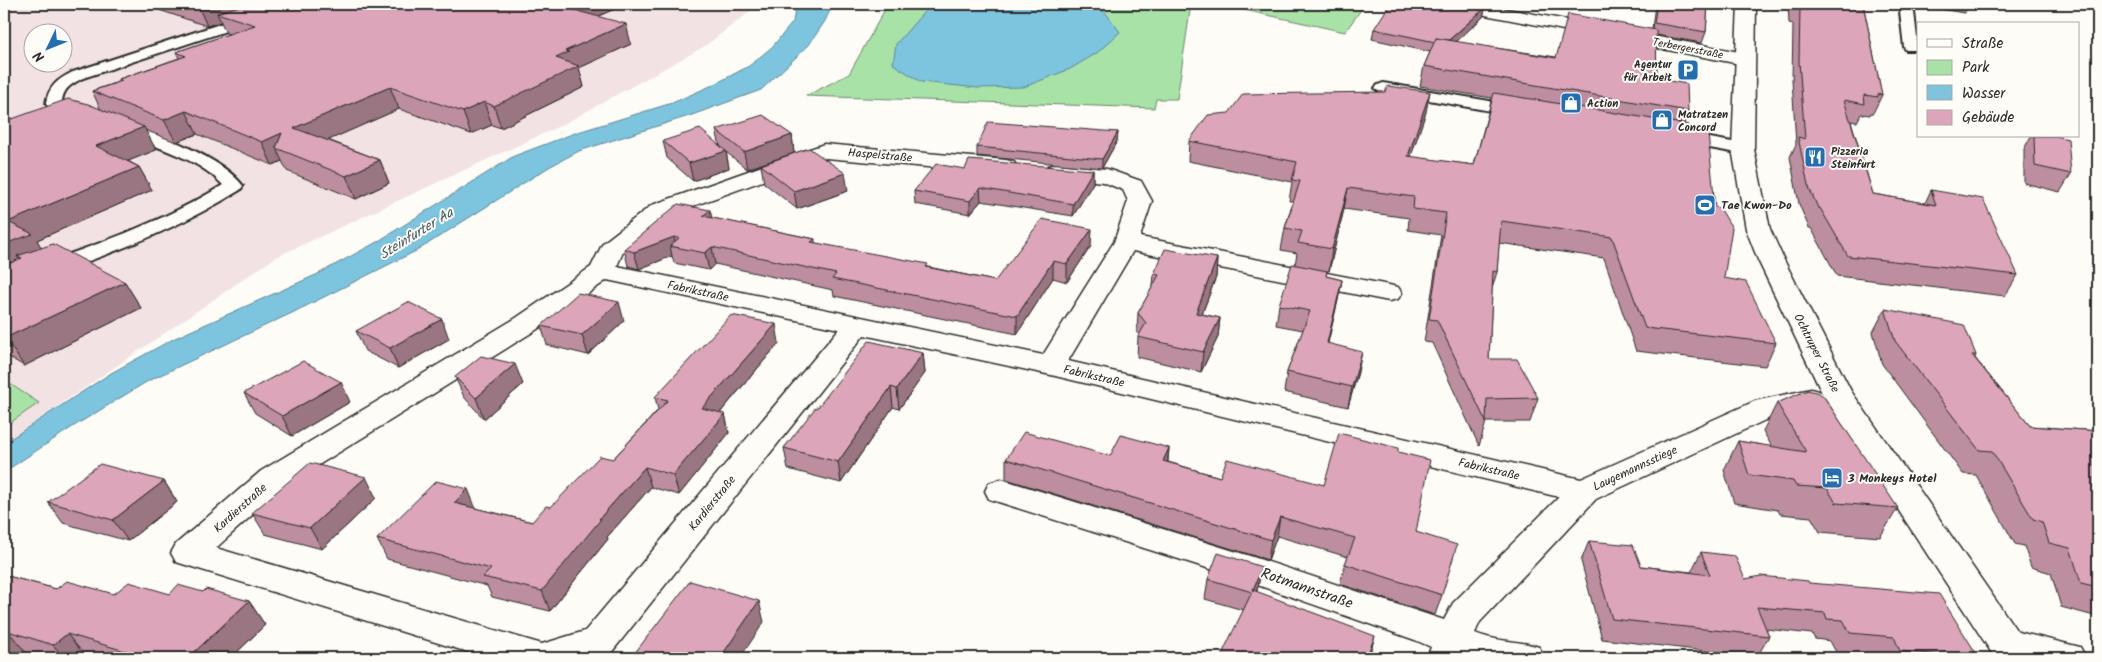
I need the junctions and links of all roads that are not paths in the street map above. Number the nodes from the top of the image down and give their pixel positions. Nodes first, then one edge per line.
1 (294, 4) edge
2 (1454, 4) edge
3 (1747, 4) edge
4 (1907, 12) dead end
5 (1912, 48) dead end
6 (1745, 59) junction
7 (1383, 88) dead end
8 (1539, 114) edge
9 (1665, 136) edge
10 (1743, 149) junction
11 (1126, 242) junction
12 (602, 271) junction
13 (4, 283) edge
14 (1389, 293) dead end
15 (858, 324) junction
16 (1051, 366) junction
17 (1837, 393) junction
18 (1001, 491) dead end
19 (1584, 491) junction
20 (1447, 650) edge
21 (2011, 651) edge
22 (537, 658) edge
23 (548, 658) edge
24 (1526, 658) edge
25 (2066, 658) edge

1 - 13 lane
2 - 6 street, Terbergerstraße
3 - 6 street, Ochtruper Straße
4 - 5 lane
6 - 10 street, Ochtruper Straße
7 - 8 lane
9 - 10 lane
10 - 17 street, Ochtruper Straße
11 - 12 street, Haspelstraße
11 - 14 street
11 - 16 street, Haspelstraße
12 - 15 street, Fabrikstraße
12 - 22 street, Kardierstraße
15 - 16 street, Fabrikstraße
15 - 23 street, Kardierstraße
16 - 19 street, Fabrikstraße
17 - 19 street, Laugemannsstiege
17 - 21 street, Ochtruper Straße
18 - 20 street, Rotmannstraße
19 - 20 street, Laugemannsstiege
20 - 24 street, Rotmannstraße
21 - 25 street

